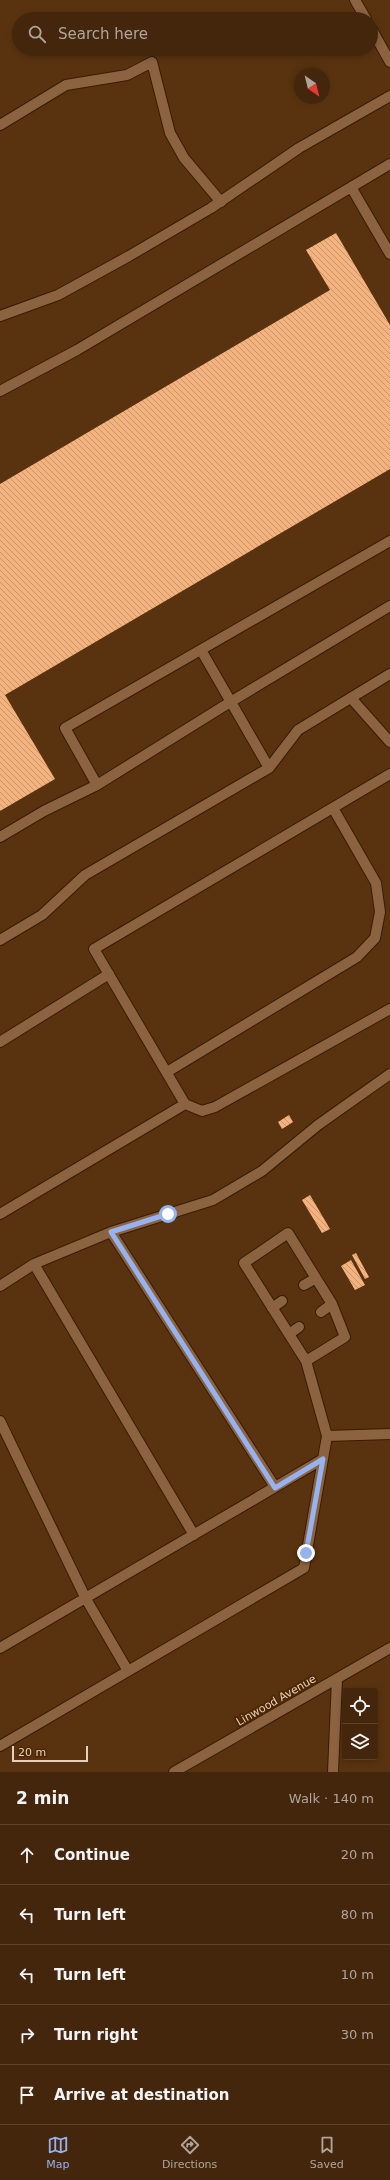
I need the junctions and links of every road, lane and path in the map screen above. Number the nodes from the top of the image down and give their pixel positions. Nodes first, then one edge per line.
1 (355, 0) edge
2 (362, 12) edge
3 (378, 41) edge
4 (390, 62) edge
5 (390, 96) edge
6 (0, 125) edge
7 (390, 164) edge
8 (351, 188) junction
9 (221, 202) junction
10 (390, 254) edge
11 (0, 316) edge
12 (0, 391) edge
13 (390, 541) edge
14 (390, 606) edge
15 (201, 650) junction
16 (390, 674) edge
17 (351, 698) junction
18 (232, 700) junction
19 (390, 742) edge
20 (269, 768) junction
21 (390, 774) edge
22 (97, 785) junction
23 (333, 808) junction
24 (0, 837) edge
25 (0, 940) edge
26 (109, 974) junction
27 (390, 1009) edge
28 (0, 1042) edge
29 (167, 1072) junction
30 (390, 1074) edge
31 (185, 1104) junction
32 (0, 1214) edge
33 (111, 1232) junction
34 (34, 1264) junction
35 (316, 1278) junction
36 (0, 1286) edge
37 (304, 1286) dead end
38 (282, 1301) dead end
39 (332, 1304) junction
40 (272, 1308) junction
41 (321, 1312) dead end
42 (299, 1327) dead end
43 (289, 1334) junction
44 (306, 1361) junction
45 (0, 1421) edge
46 (390, 1434) edge
47 (327, 1436) junction
48 (323, 1459) junction
49 (275, 1488) junction
50 (194, 1535) junction
51 (86, 1599) junction
52 (0, 1648) edge
53 (390, 1648) edge
54 (128, 1671) junction
55 (337, 1679) junction
56 (0, 1746) edge
57 (174, 1772) edge
58 (333, 1772) edge

1 - 2 street
3 - 4 street
5 - 9 street
6 - 9 street
7 - 8 street
8 - 10 street
8 - 12 street
9 - 11 street
13 - 15 street
14 - 18 street
15 - 18 street
15 - 22 street
16 - 17 street
17 - 19 street
17 - 20 street
18 - 20 street
18 - 22 street
20 - 25 street
21 - 23 street
22 - 24 street
23 - 26 street
23 - 29 street
26 - 28 street
26 - 29 street
27 - 31 street
29 - 31 street
30 - 33 street
31 - 32 street
33 - 34 street
33 - 49 street
34 - 36 street
34 - 50 street
35 - 37 street
35 - 39 street
35 - 40 street
38 - 40 street
39 - 41 street
39 - 44 street
40 - 43 street
42 - 43 street
43 - 44 street
44 - 47 street
45 - 51 street
46 - 47 street
47 - 48 street
48 - 49 street
48 - 54 street
49 - 50 street
50 - 51 street
51 - 52 street
51 - 54 street
53 - 55 street, Linwood Avenue
54 - 56 street
55 - 57 street, Linwood Avenue
55 - 58 street

